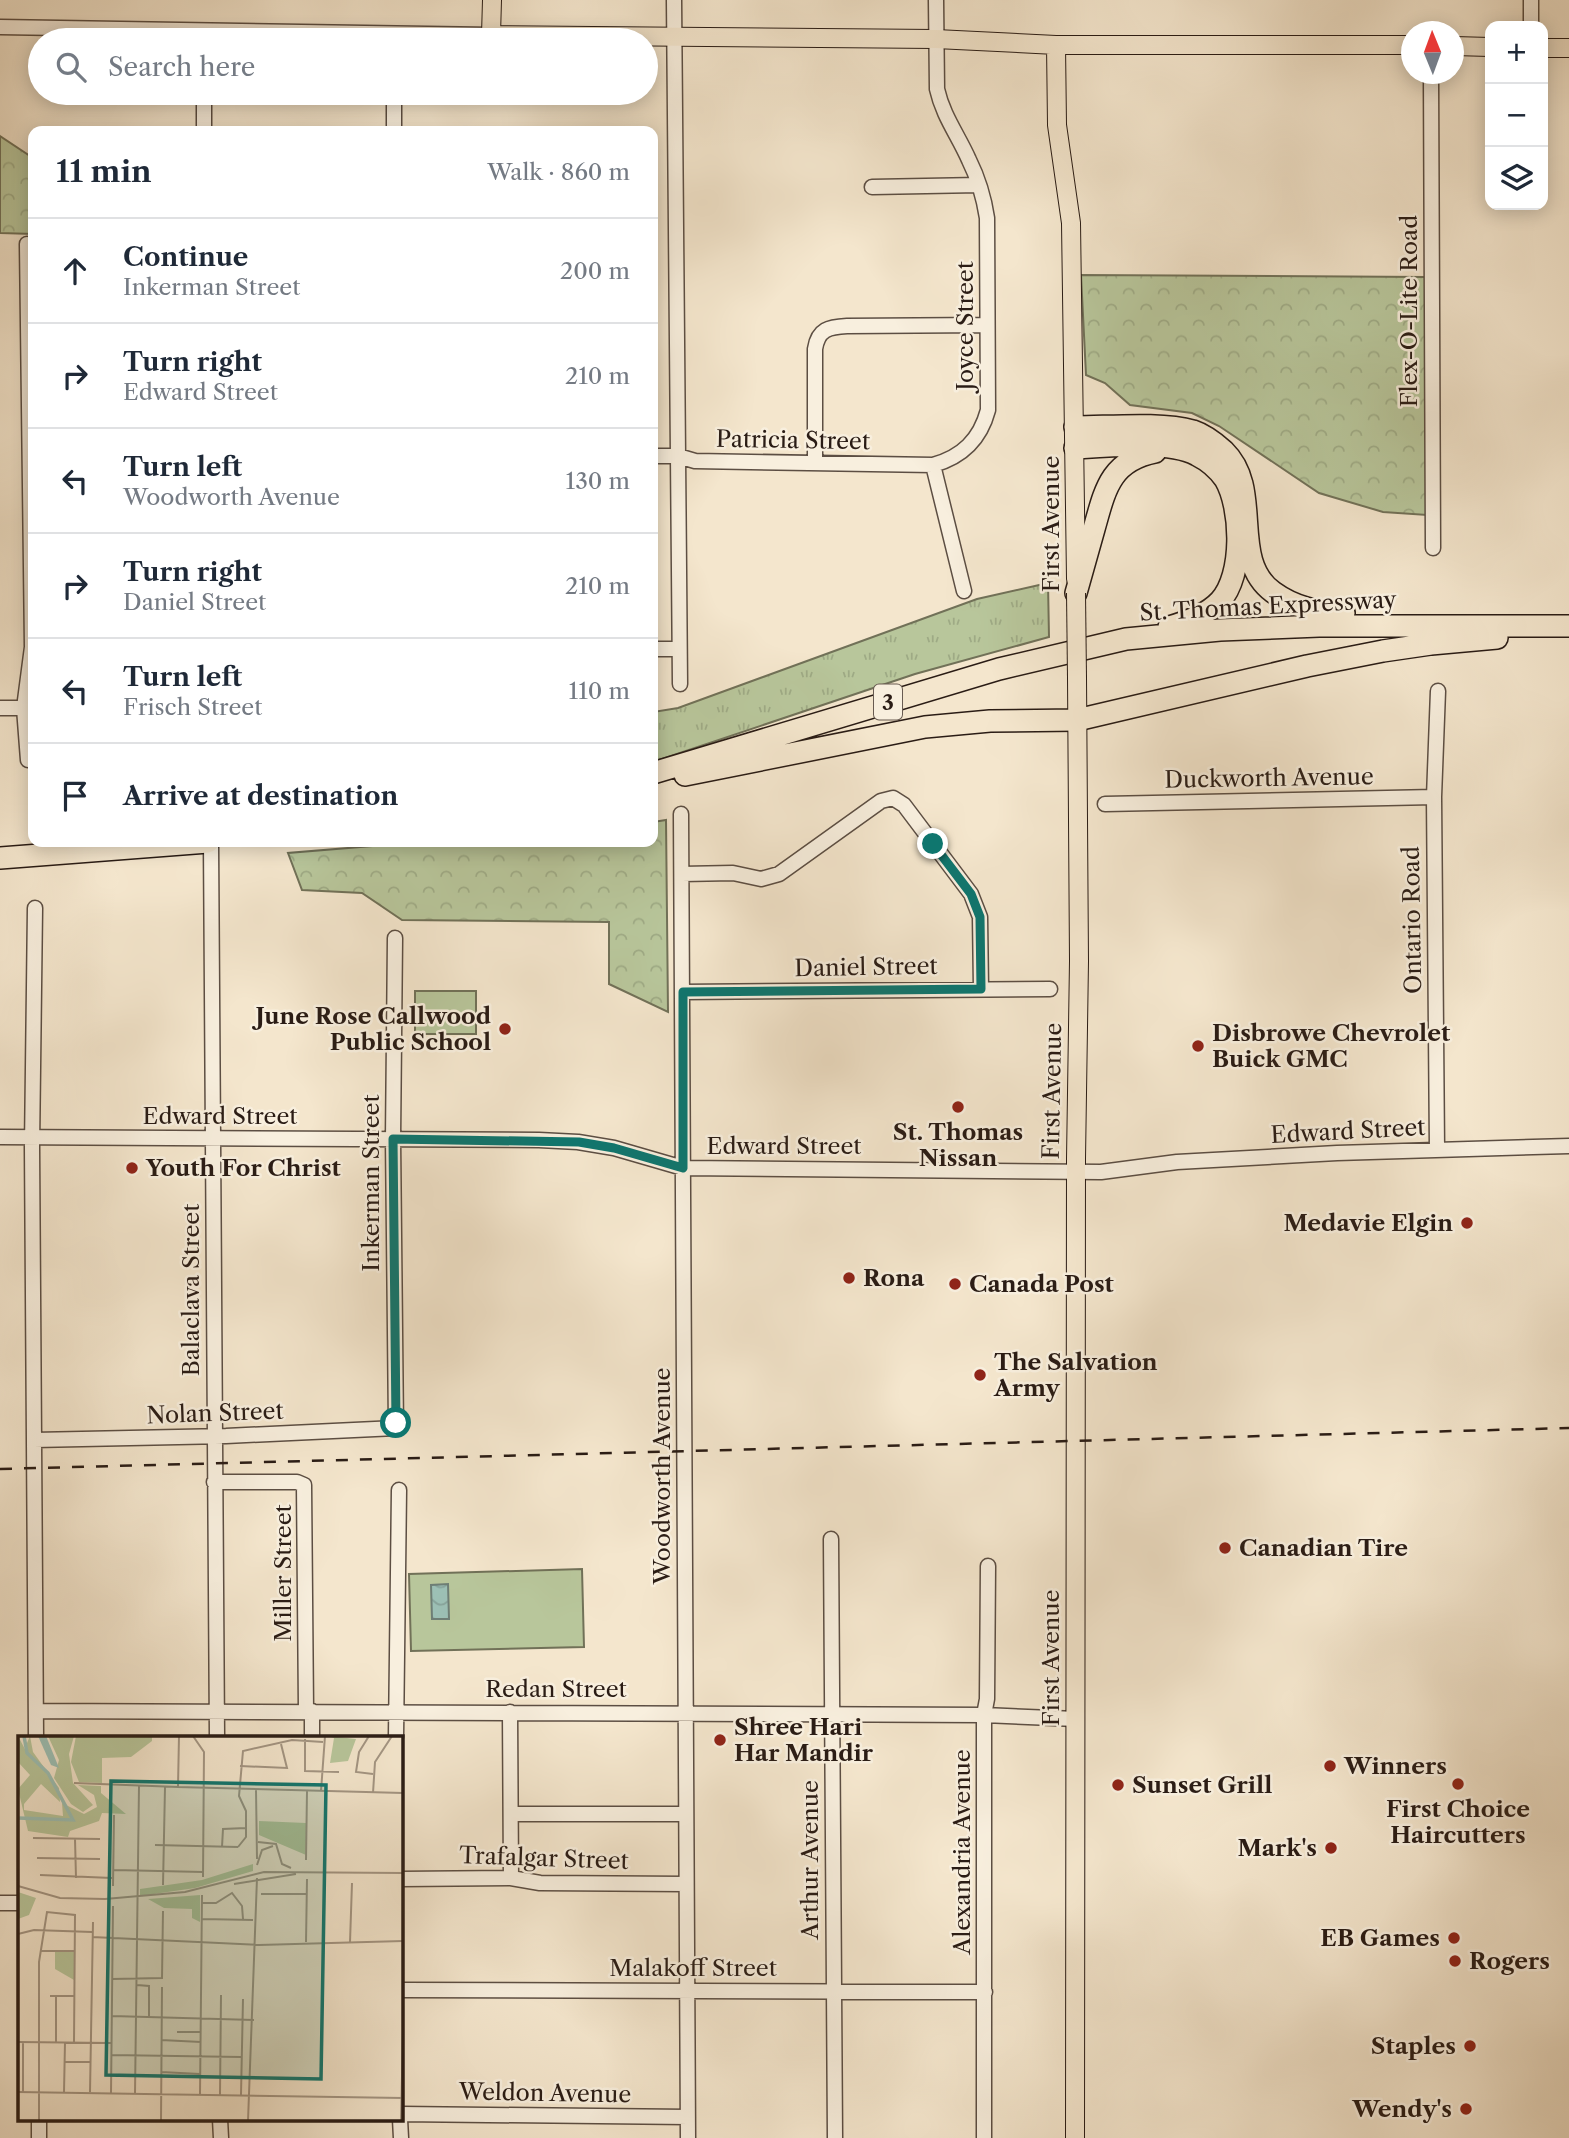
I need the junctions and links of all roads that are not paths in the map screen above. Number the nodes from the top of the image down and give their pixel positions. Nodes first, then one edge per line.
1 (492, 0) edge
2 (674, 0) edge
3 (936, 0) edge
4 (1531, 0) edge
5 (1531, 21) edge
6 (0, 27) edge
7 (28, 28) edge
8 (491, 28) edge
9 (658, 37) edge
10 (674, 37) junction
11 (936, 39) junction
12 (1056, 45) junction
13 (1401, 46) edge
14 (1464, 46) edge
15 (1485, 47) edge
16 (1548, 48) edge
17 (1569, 48) edge
18 (1430, 84) edge
19 (205, 105) edge
20 (394, 105) edge
21 (204, 125) edge
22 (394, 126) edge
23 (979, 185) junction
24 (872, 187) dead end
25 (27, 244) dead end
26 (28, 325) edge
27 (987, 325) junction
28 (1075, 438) junction
29 (1185, 451) junction
30 (658, 456) edge
31 (678, 456) junction
32 (815, 463) junction
33 (933, 465) junction
34 (1433, 548) dead end
35 (964, 591) dead end
36 (1076, 593) junction
37 (1513, 626) junction
38 (1569, 626) edge
39 (1569, 635) edge
40 (1126, 639) junction
41 (658, 649) edge
42 (680, 649) junction
43 (28, 678) edge
44 (680, 684) dead end
45 (1438, 691) dead end
46 (0, 708) edge
47 (24, 708) junction
48 (1077, 720) junction
49 (28, 750) edge
50 (658, 771) edge
51 (658, 779) edge
52 (1434, 797) junction
53 (1105, 804) dead end
54 (681, 814) dead end
55 (210, 849) edge
56 (0, 858) edge
57 (682, 874) junction
58 (35, 908) dead end
59 (395, 937) dead end
60 (981, 989) junction
61 (1050, 989) dead end
62 (683, 992) junction
63 (0, 1137) edge
64 (32, 1137) junction
65 (213, 1139) junction
66 (393, 1139) junction
67 (1569, 1146) edge
68 (1437, 1149) junction
69 (683, 1168) junction
70 (1076, 1171) junction
71 (396, 1428) joint
72 (214, 1436) junction
73 (34, 1440) junction
74 (214, 1482) junction
75 (398, 1490) dead end
76 (831, 1539) dead end
77 (988, 1566) dead end
78 (216, 1710) junction
79 (36, 1711) junction
80 (309, 1711) junction
81 (395, 1711) junction
82 (510, 1712) junction
83 (685, 1713) junction
84 (832, 1714) junction
85 (984, 1715) junction
86 (1076, 1719) junction
87 (36, 1736) edge
88 (217, 1736) edge
89 (312, 1736) edge
90 (396, 1736) edge
91 (511, 1814) junction
92 (686, 1814) junction
93 (511, 1878) junction
94 (402, 1879) edge
95 (686, 1884) junction
96 (0, 1903) edge
97 (18, 1903) edge
98 (402, 1990) edge
99 (688, 1991) junction
100 (833, 1992) junction
101 (985, 1992) junction
102 (402, 2116) edge
103 (688, 2117) junction
104 (39, 2120) edge
105 (220, 2120) edge
106 (400, 2120) edge
107 (39, 2138) edge
108 (220, 2138) edge
109 (401, 2138) edge
110 (688, 2138) edge
111 (835, 2138) edge
112 (984, 2138) edge
113 (1075, 2138) edge

1 - 8 main road
2 - 10 street
3 - 11 street, Joyce Street
4 - 5 street
6 - 7 street
9 - 10 main road
10 - 11 main road
10 - 31 street
11 - 12 main road
11 - 23 street, Joyce Street
12 - 13 main road
12 - 28 main road, First Avenue
14 - 15 main road
16 - 17 main road
18 - 34 street, Flex-O-Lite Road
19 - 21 street
20 - 22 street
23 - 24 street
23 - 27 street, Joyce Street
25 - 26 street
27 - 32 street
27 - 33 street, Joyce Street
28 - 29 highway
28 - 36 main road, First Avenue
28 - 37 highway
29 - 36 highway
29 - 40 highway
30 - 31 street, Patricia Street
31 - 32 street, Patricia Street
31 - 42 street
32 - 33 street, Patricia Street
33 - 35 street
36 - 48 main road, First Avenue, bridge
37 - 38 highway, St. Thomas Expressway / 3
37 - 40 highway, St. Thomas Expressway / 3
39 - 48 highway
40 - 50 highway, St. Thomas Expressway / 3
41 - 42 street
42 - 44 street
43 - 47 street
45 - 52 street, Ontario Road
46 - 47 street
47 - 49 street
48 - 51 highway
48 - 70 main road, First Avenue
52 - 53 street, Duckworth Avenue
52 - 68 street, Ontario Road
54 - 57 street, Woodworth Avenue
55 - 56 highway
55 - 65 street, Balaclava Street
57 - 60 street
57 - 62 street, Woodworth Avenue
58 - 64 street
59 - 66 street, Inkerman Street
60 - 61 street, Daniel Street
60 - 62 street, Daniel Street
62 - 69 street, Woodworth Avenue
63 - 64 street, Edward Street
64 - 65 street, Edward Street
64 - 73 street
65 - 66 street, Edward Street
65 - 72 street, Balaclava Street
66 - 69 street, Edward Street
66 - 71 street, Inkerman Street
67 - 68 street, Edward Street
68 - 70 street, Edward Street
69 - 70 street, Edward Street
69 - 83 street, Woodworth Avenue
70 - 86 main road, First Avenue
71 - 72 street, Nolan Street
72 - 73 street, Nolan Street
72 - 74 street, Balaclava Street
73 - 79 street
74 - 78 street, Balaclava Street
74 - 80 street, Miller Street
75 - 81 street
76 - 84 street, Arthur Avenue
77 - 85 street, Alexandria Avenue
78 - 79 street, Redan Street
78 - 80 street, Redan Street
78 - 88 street, Balaclava Street
79 - 87 street
80 - 81 street, Redan Street
80 - 89 street
81 - 82 street, Redan Street
81 - 90 street
82 - 83 street, Redan Street
82 - 91 street
83 - 84 street, Redan Street
83 - 92 street, Woodworth Avenue
84 - 85 street, Redan Street
84 - 100 street, Arthur Avenue
85 - 86 street, Redan Street
85 - 101 street, Alexandria Avenue
86 - 113 main road, First Avenue
91 - 92 street
91 - 93 street
92 - 95 street, Woodworth Avenue
93 - 94 street, Trafalgar Street
93 - 95 street, Trafalgar Street
95 - 99 street, Woodworth Avenue
96 - 97 street
98 - 99 street, Malakoff Street
99 - 100 street, Malakoff Street
99 - 103 street, Woodworth Avenue
100 - 101 street, Malakoff Street
100 - 111 street, Arthur Avenue
101 - 112 street, Alexandria Avenue
102 - 103 street, Weldon Avenue
103 - 110 street, Woodworth Avenue
104 - 107 street
105 - 108 street
106 - 109 street

